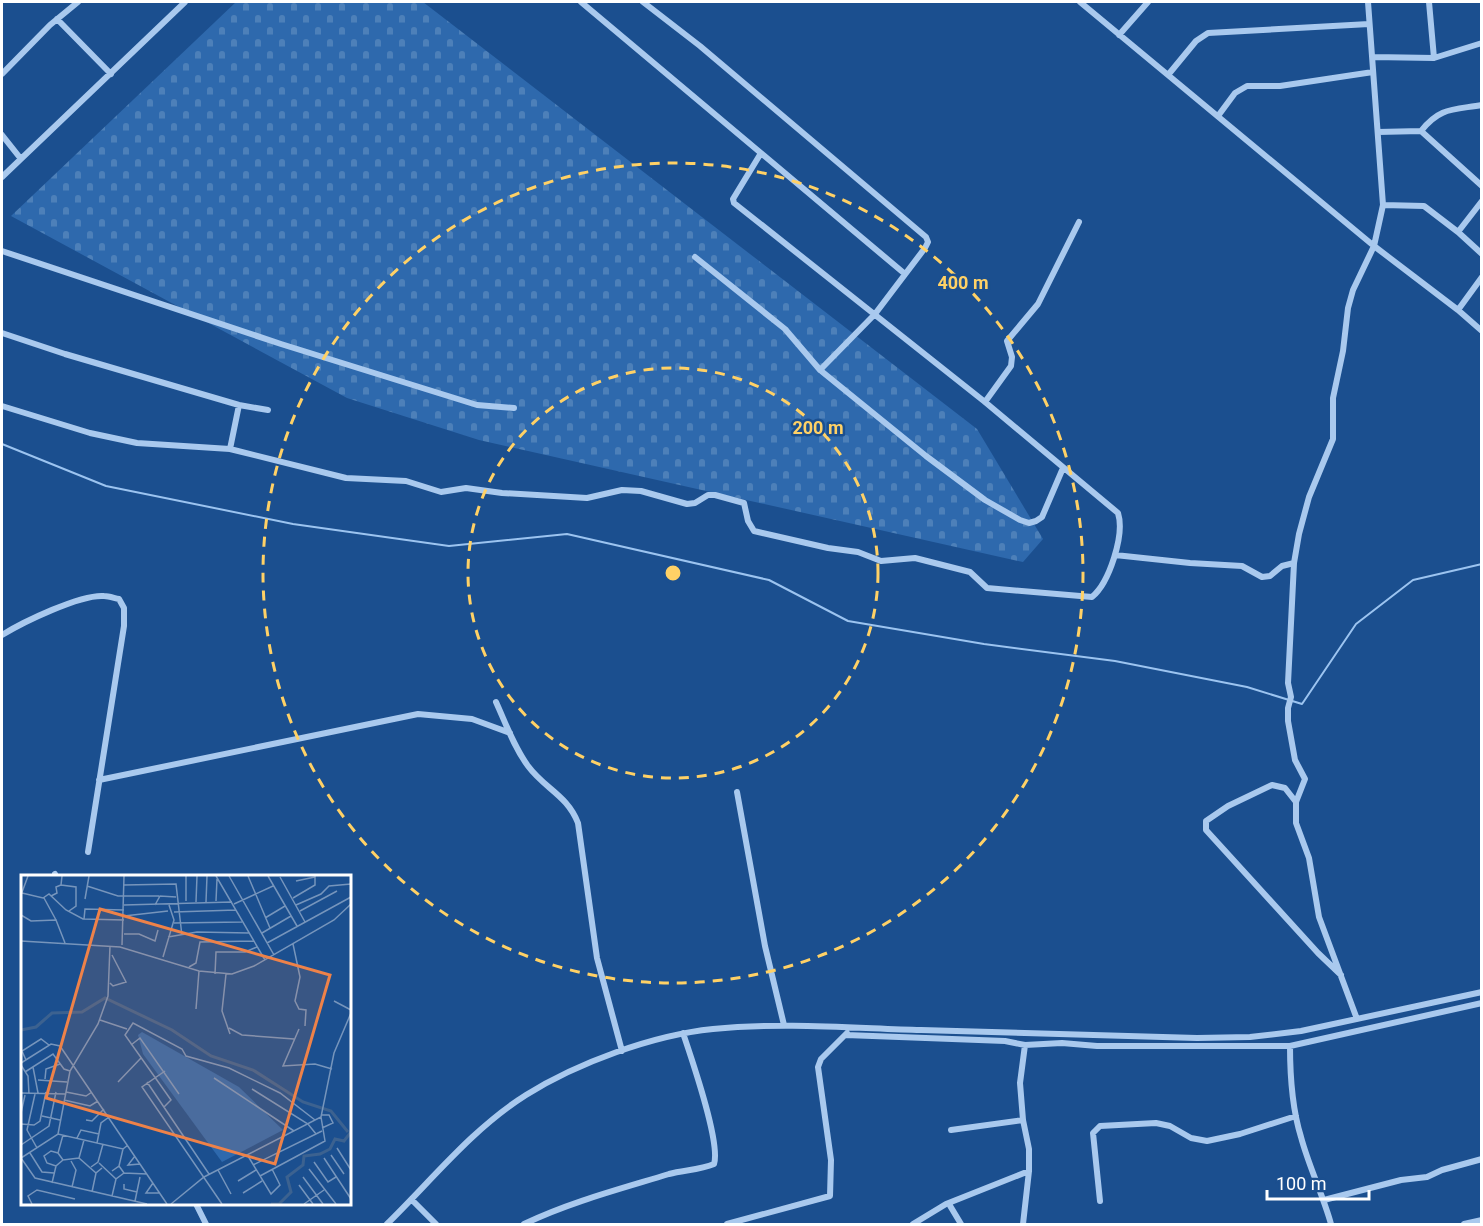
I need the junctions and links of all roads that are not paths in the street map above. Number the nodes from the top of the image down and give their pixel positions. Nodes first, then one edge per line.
1 (78, 2) edge
2 (581, 2) edge
3 (643, 2) edge
4 (1080, 2) edge
5 (1148, 2) edge
6 (1368, 2) edge
7 (1429, 2) edge
8 (180, 3) edge
9 (57, 19) junction
10 (1369, 24) junction
11 (1119, 35) junction
12 (1482, 43) edge
13 (1372, 57) junction
14 (1434, 58) junction
15 (1373, 72) junction
16 (2, 74) edge
17 (111, 74) junction
18 (1168, 75) junction
19 (1482, 105) edge
20 (1218, 116) junction
21 (1421, 131) junction
22 (1378, 132) junction
23 (2, 135) edge
24 (760, 153) junction
25 (21, 159) junction
26 (2, 177) edge
27 (1482, 186) edge
28 (1482, 201) edge
29 (1383, 205) junction
30 (1079, 222) dead end
31 (1458, 232) junction
32 (1374, 246) junction
33 (2, 250) edge
34 (1482, 254) edge
35 (695, 257) dead end
36 (905, 274) junction
37 (1482, 277) edge
38 (1458, 310) junction
39 (875, 314) junction
40 (1482, 331) edge
41 (2, 333) edge
42 (820, 369) junction
43 (986, 402) junction
44 (239, 405) junction
45 (2, 406) edge
46 (514, 408) dead end
47 (268, 410) dead end
48 (230, 449) junction
49 (1063, 468) junction
50 (1115, 555) junction
51 (1294, 563) junction
52 (2, 635) edge
53 (496, 702) dead end
54 (510, 732) junction
55 (99, 780) junction
56 (737, 792) dead end
57 (1296, 802) junction
58 (88, 852) dead end
59 (1341, 975) junction
60 (1482, 992) edge
61 (1482, 1003) edge
62 (1357, 1019) junction
63 (784, 1025) junction
64 (851, 1028) junction
65 (683, 1033) junction
66 (846, 1035) junction
67 (1025, 1045) junction
68 (1290, 1046) junction
69 (622, 1051) junction
70 (1296, 1116) junction
71 (1023, 1120) junction
72 (951, 1130) dead end
73 (1482, 1159) edge
74 (1029, 1171) junction
75 (412, 1200) junction
76 (1324, 1200) junction
77 (1100, 1201) dead end
78 (949, 1204) junction
79 (197, 1205) edge
80 (1482, 1220) edge
81 (206, 1224) edge
82 (387, 1224) edge
83 (436, 1224) edge
84 (524, 1224) edge
85 (727, 1224) edge
86 (914, 1224) edge
87 (961, 1224) edge
88 (1023, 1224) edge
89 (1330, 1224) edge
90 (1464, 1224) edge

1 - 9 street
2 - 24 street
3 - 36 street
4 - 11 street
5 - 11 street
6 - 10 street
7 - 14 street
8 - 17 street
9 - 16 street
9 - 17 street
10 - 13 street
10 - 18 street
11 - 18 street
12 - 14 street
13 - 14 street
13 - 15 street
15 - 20 street
15 - 22 street
17 - 25 street
18 - 20 street
19 - 21 street
20 - 32 street
21 - 22 street
21 - 27 street
22 - 29 street
23 - 25 street
24 - 36 street
24 - 39 street
25 - 26 street
28 - 31 street
29 - 31 street
29 - 32 street
30 - 43 street
31 - 34 street
32 - 38 street
32 - 51 street
33 - 46 street
35 - 42 street
36 - 39 street
37 - 38 street
38 - 40 street
39 - 42 street
39 - 43 street
41 - 44 street
42 - 49 street
43 - 49 street
44 - 47 street
44 - 48 street
45 - 48 street
48 - 50 street
49 - 50 street
50 - 51 street
51 - 57 street
52 - 55 street
53 - 54 street
54 - 55 street
54 - 69 street
55 - 58 street
56 - 63 street
57 - 59 street
57 - 59 street
59 - 62 street
60 - 62 street
61 - 68 street
62 - 64 street
63 - 64 street
63 - 65 street
64 - 66 street
65 - 69 street
65 - 84 street
66 - 67 street
66 - 85 street
67 - 68 street
67 - 71 street
68 - 70 street
69 - 75 street
70 - 76 street
70 - 77 street
71 - 72 street
71 - 74 street
73 - 76 street
74 - 78 street
74 - 88 street
75 - 82 street
75 - 83 street
76 - 89 street
78 - 86 street
78 - 87 street
79 - 81 street
80 - 90 street

